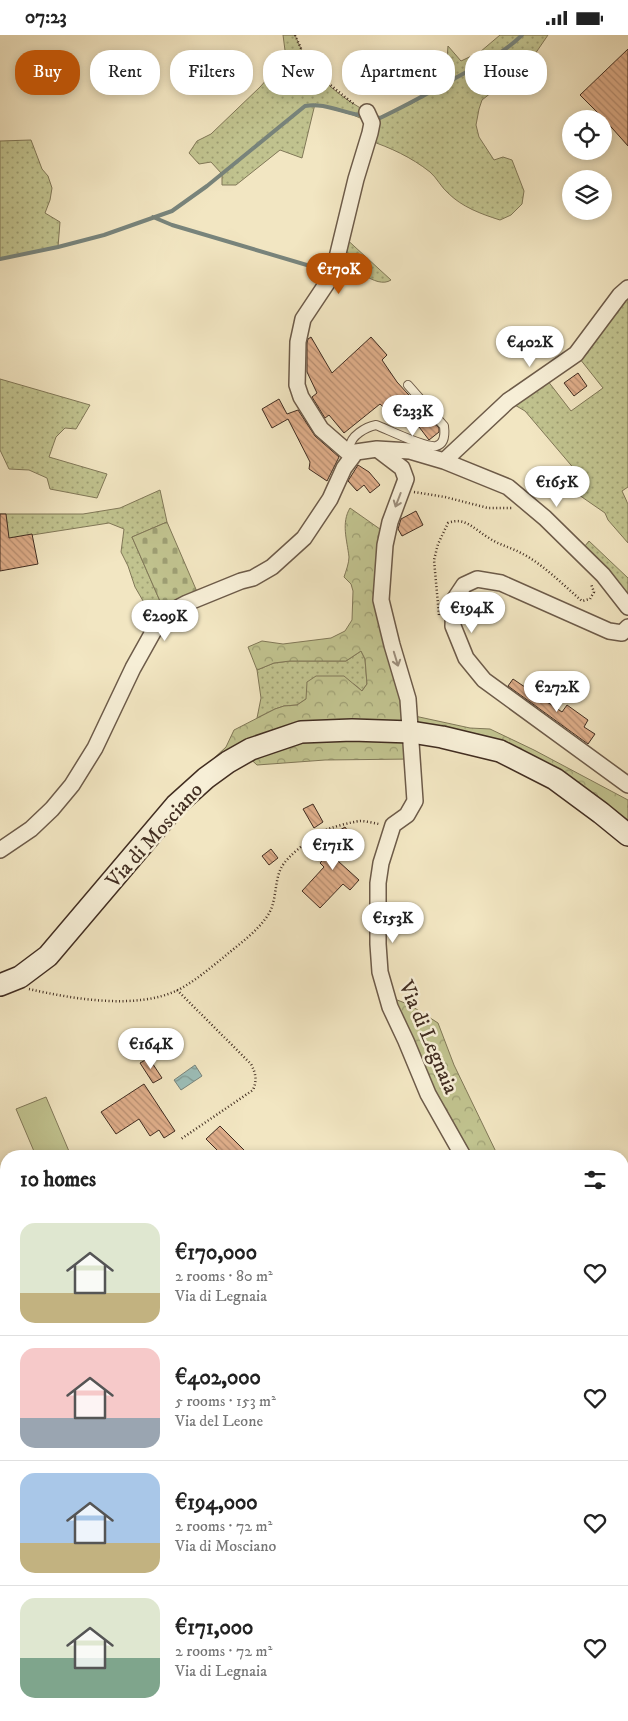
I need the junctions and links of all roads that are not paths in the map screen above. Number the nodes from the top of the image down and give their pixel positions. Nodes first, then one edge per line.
1 (370, 118) road end
2 (628, 288) edge
3 (408, 385) dead end
4 (376, 449) junction
5 (354, 454) junction
6 (444, 461) junction
7 (628, 607) edge
8 (628, 627) edge
9 (411, 732) junction
10 (628, 785) edge
11 (628, 835) edge
12 (0, 850) edge
13 (5, 983) edge
14 (460, 1150) edge

1 - 5 street
2 - 6 street
3 - 5 lane
4 - 5 street
4 - 6 street
4 -> 9 street
5 - 12 street
6 - 7 street
8 - 10 street
9 - 11 main road, Via di Mosciano
9 - 13 main road, Via di Mosciano
9 - 14 street, Via di Legnaia

